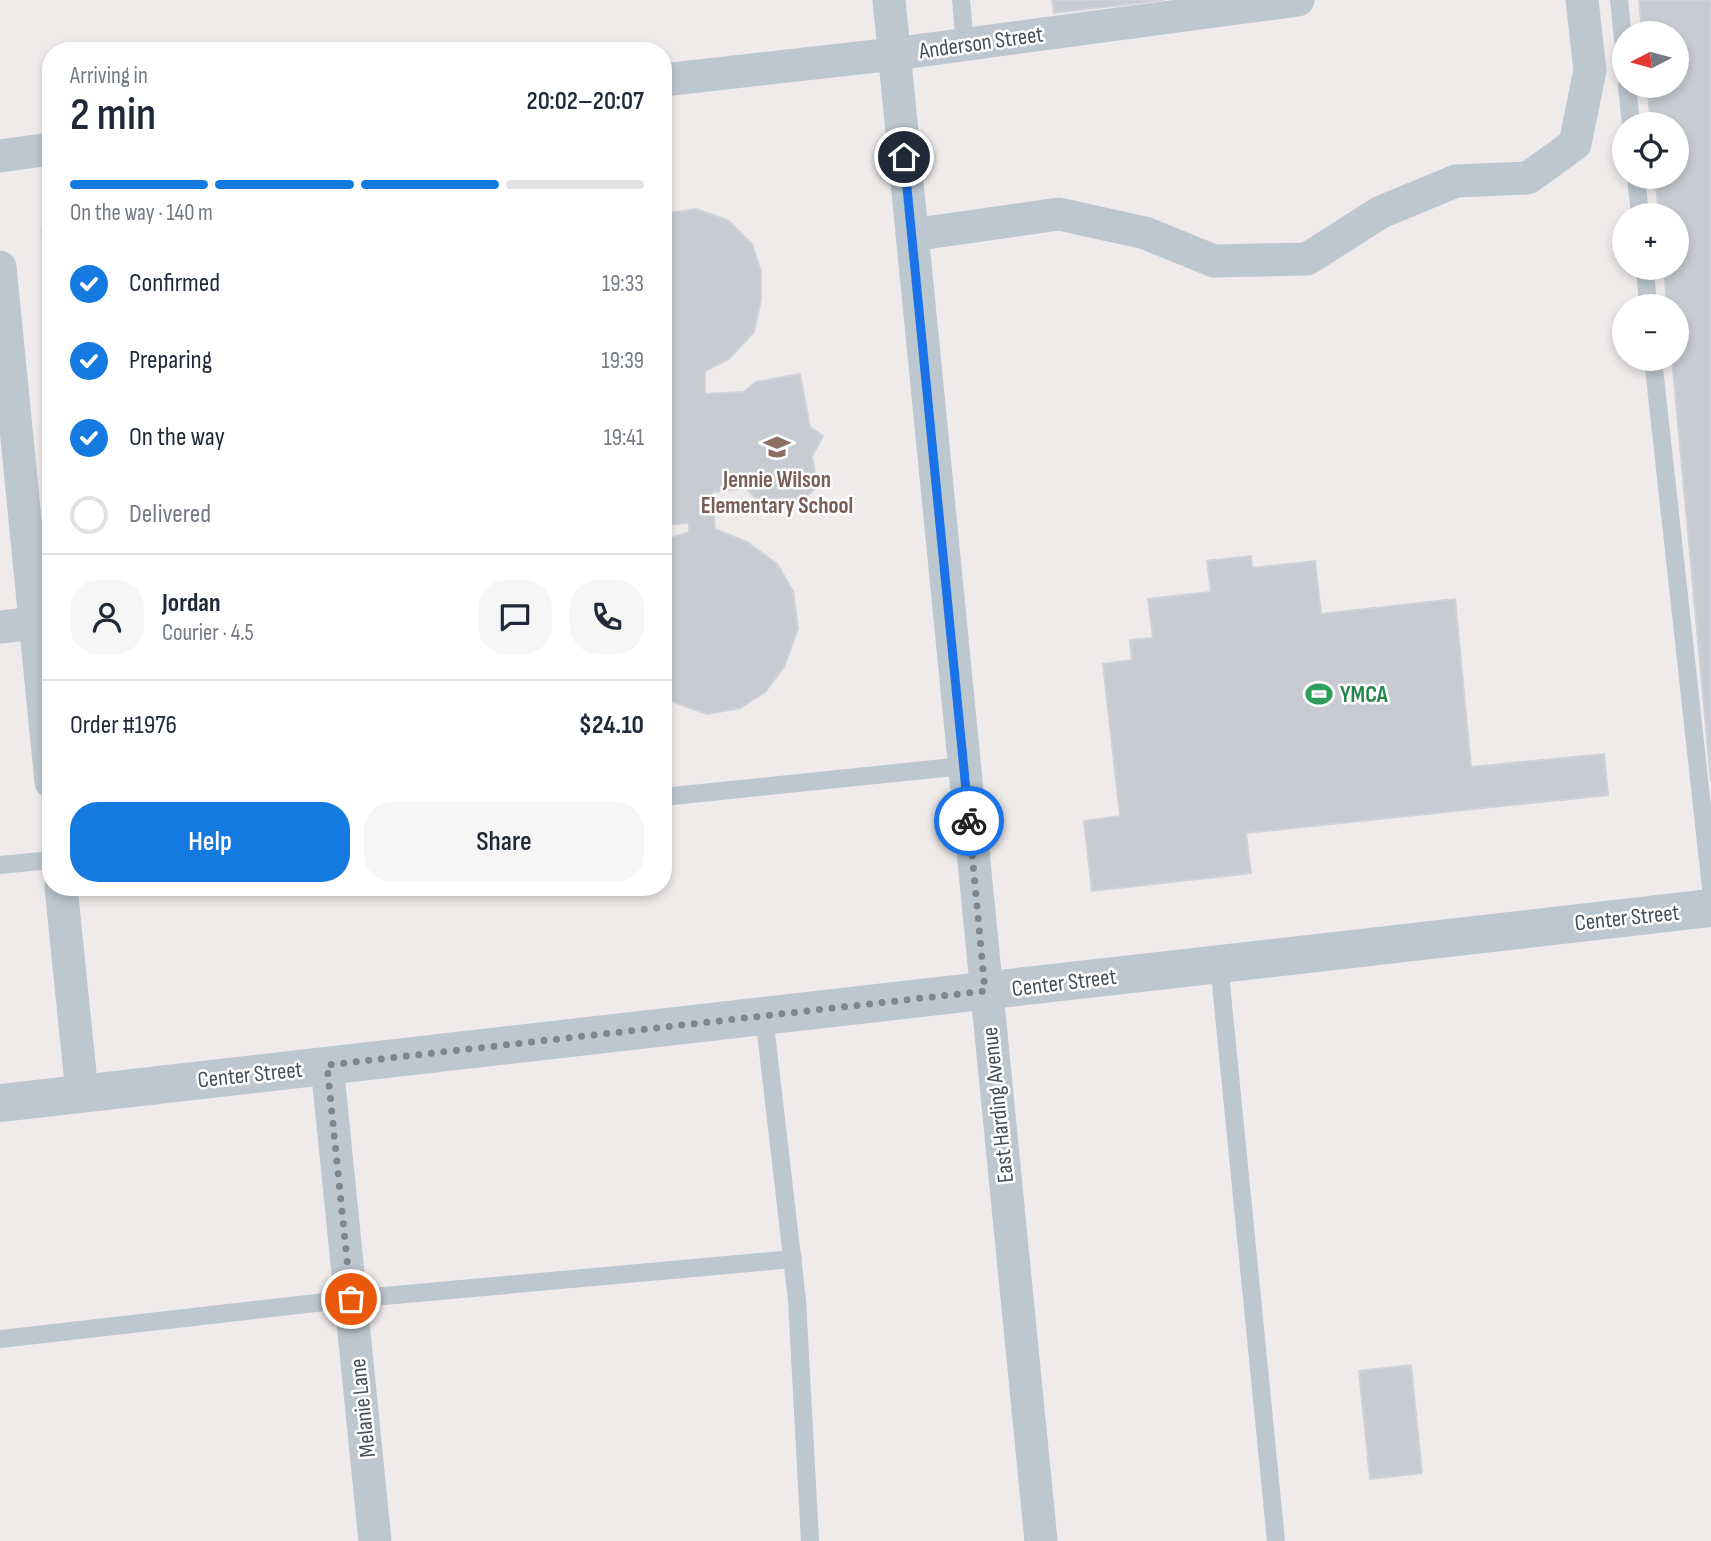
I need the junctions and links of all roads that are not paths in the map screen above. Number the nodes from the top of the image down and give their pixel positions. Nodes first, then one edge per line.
1 (889, 0) edge
2 (961, 0) edge
3 (1298, 0) edge
4 (1582, 0) edge
5 (1619, 0) edge
6 (1621, 21) edge
7 (965, 44) junction
8 (894, 54) junction
9 (672, 79) edge
10 (42, 150) edge
11 (0, 156) edge
12 (912, 235) junction
13 (0, 267) edge
14 (1654, 371) edge
15 (7, 399) edge
16 (35, 623) junction
17 (0, 627) edge
18 (42, 693) edge
19 (963, 766) junction
20 (672, 796) edge
21 (42, 861) edge
22 (0, 865) edge
23 (1711, 888) edge
24 (62, 896) edge
25 (1711, 908) edge
26 (1219, 964) junction
27 (985, 991) junction
28 (764, 1016) junction
29 (327, 1065) junction
30 (82, 1093) junction
31 (0, 1103) edge
32 (793, 1259) junction
33 (351, 1299) junction
34 (0, 1339) edge
35 (368, 1540) edge
36 (810, 1541) edge
37 (1041, 1541) edge
38 (1276, 1541) edge

1 - 8 street, East Harding Avenue
2 - 7 lane
3 - 7 street, Anderson Street
4 - 12 street
5 - 6 lane
7 - 8 street, Anderson Street
8 - 9 street, Anderson Street
8 - 12 street, East Harding Avenue
10 - 11 street
12 - 19 street, East Harding Avenue
13 - 15 street
14 - 23 lane
15 - 16 street
16 - 17 street
16 - 18 street
19 - 20 lane
19 - 27 street, East Harding Avenue
21 - 22 lane
24 - 30 street
25 - 26 street, Center Street
26 - 27 street, Center Street
26 - 38 lane
27 - 28 street, Center Street
27 - 37 street, East Harding Avenue
28 - 29 street, Center Street
28 - 32 lane
29 - 30 street, Center Street
29 - 33 street, Melanie Lane
30 - 31 street, Center Street
32 - 33 lane
32 - 36 lane
33 - 34 lane
33 - 35 street, Melanie Lane

